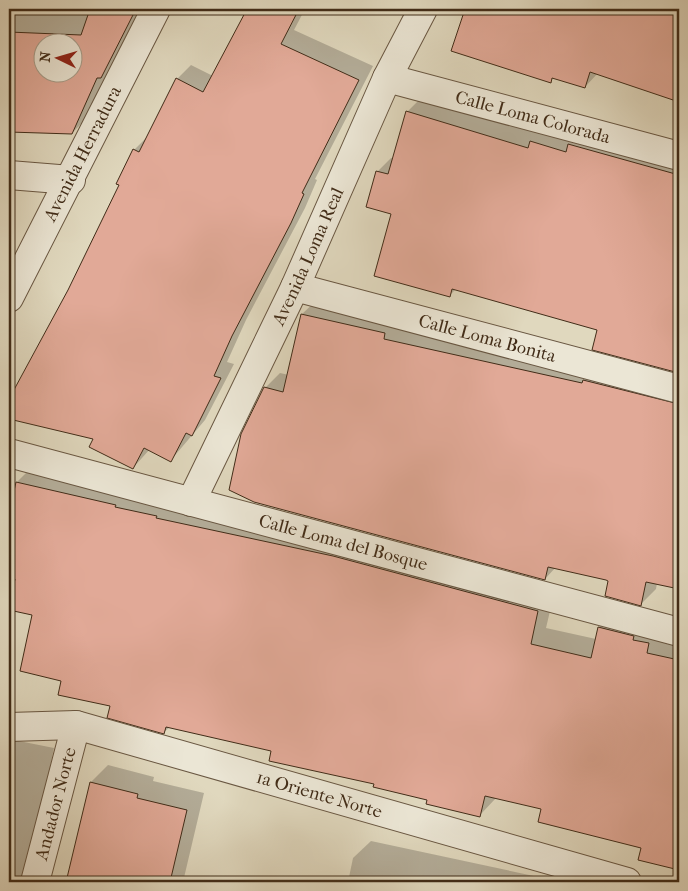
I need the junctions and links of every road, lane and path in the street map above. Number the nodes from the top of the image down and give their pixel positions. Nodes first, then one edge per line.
1 (156, 9) edge
2 (423, 9) edge
3 (388, 78) junction
4 (679, 156) edge
5 (9, 175) edge
6 (71, 180) junction
7 (295, 287) junction
8 (9, 298) edge
9 (679, 389) edge
10 (9, 453) edge
11 (191, 502) junction
12 (679, 632) edge
13 (76, 725) junction
14 (9, 727) edge
15 (35, 882) edge
16 (627, 882) edge

1 - 6 street, Avenida Herradura
2 - 3 street, Avenida Loma Real
3 - 4 street, Calle Loma Colorada
3 - 7 street, Avenida Loma Real
5 - 6 street
6 - 8 street, Avenida Herradura
7 - 9 street, Calle Loma Bonita
7 - 11 street, Avenida Loma Real
10 - 11 street, Calle Loma del Bosque
11 - 12 street, Calle Loma del Bosque
13 - 14 street, 1a Oriente Norte
13 - 15 street, Andador Norte
13 - 16 street, 1a Oriente Norte

